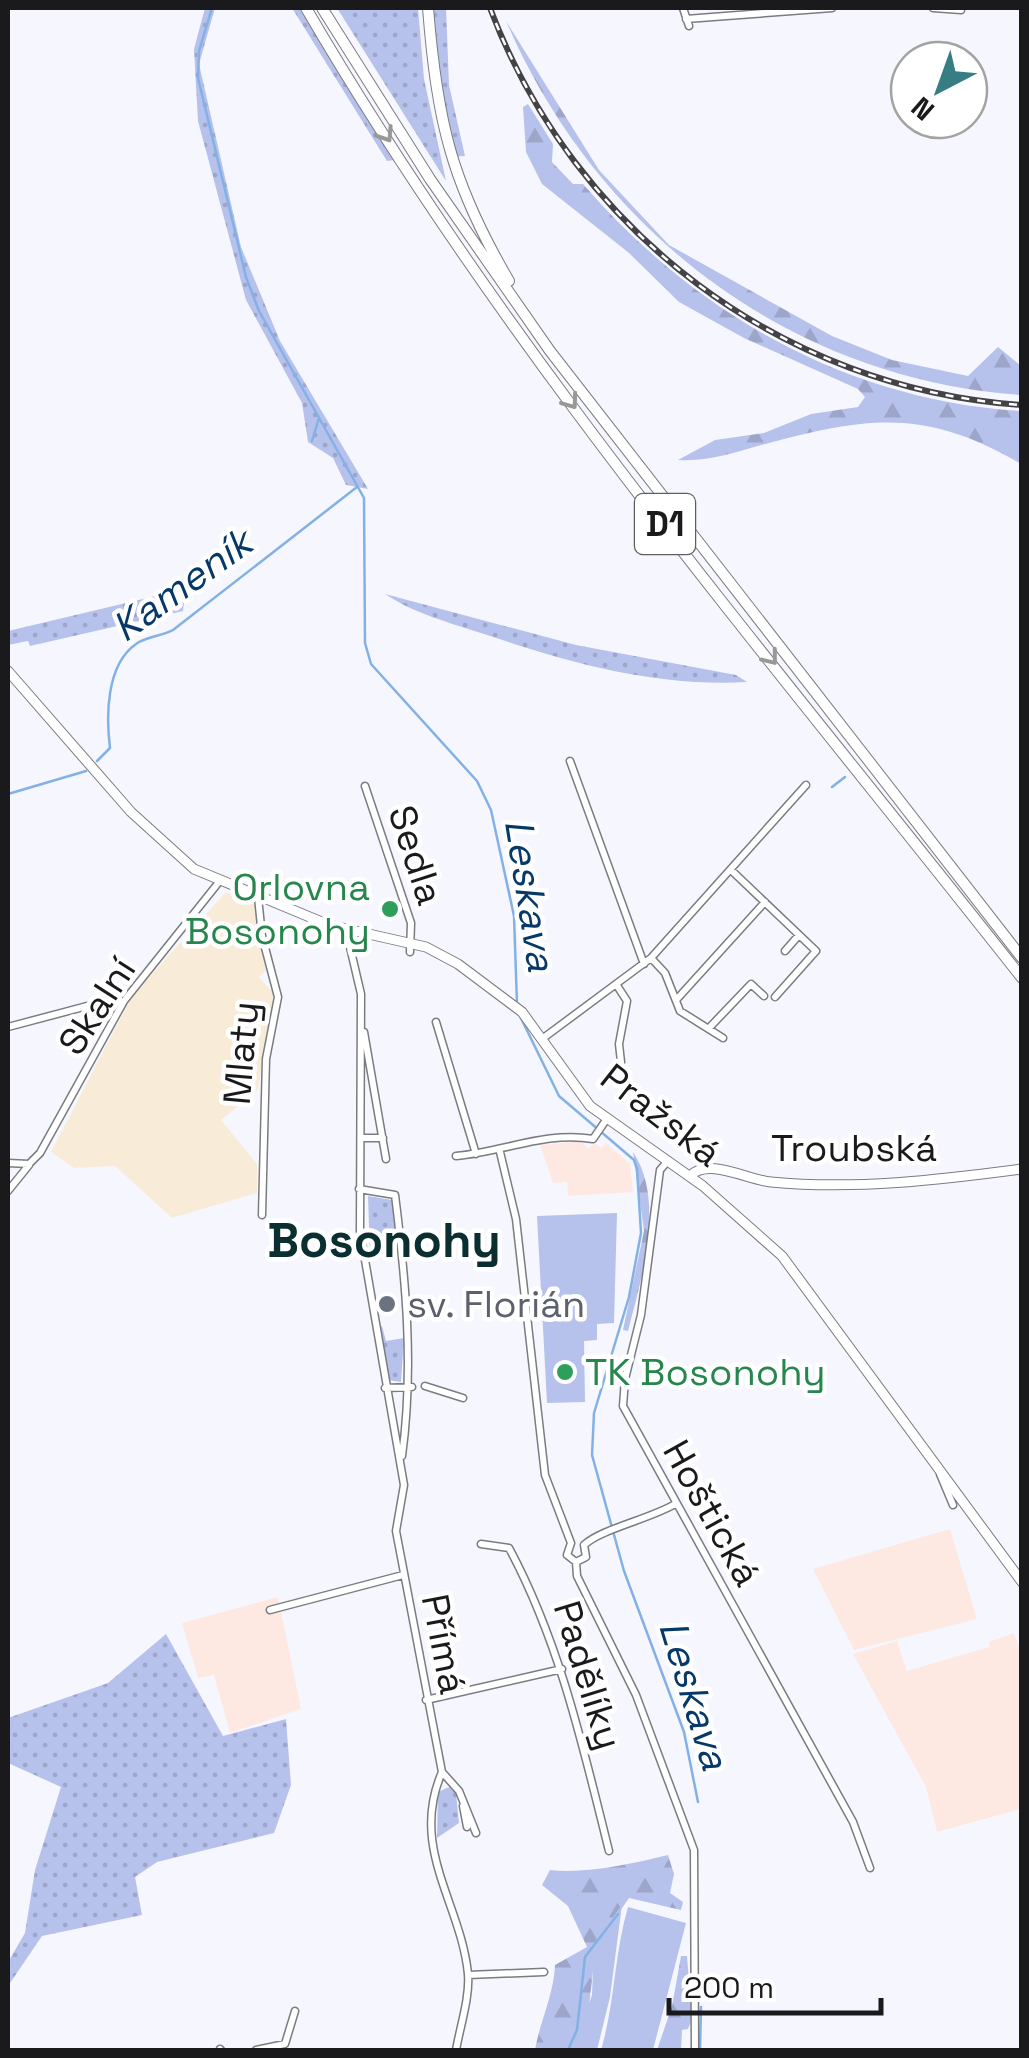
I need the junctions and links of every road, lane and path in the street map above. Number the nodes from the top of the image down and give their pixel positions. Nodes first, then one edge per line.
1 (302, 8) edge
2 (322, 8) edge
3 (428, 8) edge
4 (682, 8) edge
5 (832, 8) edge
6 (932, 8) edge
7 (950, 8) edge
8 (961, 10) edge
9 (550, 351) junction
10 (9, 673) edge
11 (570, 761) dead end
12 (806, 785) dead end
13 (366, 786) dead end
14 (731, 870) junction
15 (219, 882) junction
16 (258, 897) junction
17 (765, 902) junction
18 (346, 930) junction
19 (799, 934) junction
20 (409, 946) junction
21 (785, 951) dead end
22 (1022, 958) edge
23 (647, 961) junction
24 (1022, 978) edge
25 (616, 984) junction
26 (764, 996) dead end
27 (774, 997) dead end
28 (676, 999) junction
29 (122, 1004) junction
30 (436, 1022) dead end
31 (361, 1026) junction
32 (8, 1027) edge
33 (710, 1027) junction
34 (723, 1038) dead end
35 (542, 1039) junction
36 (621, 1062) dead end
37 (374, 1077) junction
38 (361, 1078) junction
39 (604, 1124) junction
40 (360, 1138) junction
41 (383, 1138) junction
42 (500, 1152) junction
43 (476, 1154) junction
44 (456, 1156) dead end
45 (386, 1158) dead end
46 (667, 1162) junction
47 (8, 1164) edge
48 (29, 1164) junction
49 (1022, 1169) edge
50 (690, 1176) junction
51 (359, 1190) junction
52 (8, 1191) edge
53 (262, 1215) dead end
54 (425, 1386) dead end
55 (410, 1387) junction
56 (385, 1388) junction
57 (463, 1398) dead end
58 (400, 1464) junction
59 (940, 1469) junction
60 (675, 1504) junction
61 (952, 1504) dead end
62 (571, 1543) junction
63 (481, 1544) dead end
64 (584, 1545) junction
65 (576, 1562) junction
66 (403, 1576) junction
67 (1022, 1582) edge
68 (270, 1610) dead end
69 (562, 1669) junction
70 (426, 1700) junction
71 (442, 1772) junction
72 (459, 1791) junction
73 (467, 1828) dead end
74 (476, 1833) dead end
75 (609, 1851) dead end
76 (870, 1868) dead end
77 (544, 1972) dead end
78 (468, 1975) junction
79 (295, 2011) dead end
80 (256, 2050) edge
81 (456, 2050) edge
82 (695, 2050) edge

1 -> 24 highway, D1
2 - 9 highway, D1
3 - 9 highway
4 - 5 street
6 - 7 street
7 - 8 street
9 - 22 highway, D1
10 - 15 main road, Pražská
11 - 23 street
12 - 14 street
13 - 20 street, Sedla
14 - 17 street
14 - 23 street
15 - 16 main road, Pražská
15 - 29 street, Skalní
16 - 18 main road, Pražská
16 - 53 street, Mlaty
17 - 19 street
17 - 28 street
18 - 20 main road, Pražská
18 - 31 street
19 - 21 street
19 - 27 street
20 - 35 main road, Pražská
23 - 25 street
23 - 28 street
25 - 35 street
25 - 36 street
26 - 33 street
28 - 33 street
29 - 32 street
29 - 48 street, Skalní
30 - 43 street
31 - 37 street
31 - 38 street
33 - 34 street
35 - 39 main road, Pražská
37 - 38 street
37 - 41 street
38 - 40 street
39 - 42 street
39 - 46 main road, Pražská
40 - 41 street
40 - 51 street
41 - 45 street
42 - 43 street
42 - 62 street
43 - 44 street
46 - 50 main road, Pražská
46 - 60 street, Hoštická
47 - 48 street
48 - 52 street, Skalní
49 - 50 main road, Troubská
50 - 59 main road, Pražská
51 - 55 street
51 - 56 street
54 - 57 street
55 - 56 street
55 - 58 street
56 - 58 street
58 - 66 street, Přímá
59 - 61 street, Pražská
59 - 67 main road, Pražská
60 - 64 street
60 - 76 street, Hoštická
62 - 64 street
62 - 65 street
63 - 69 street, Padělíky
64 - 65 street
65 - 82 street
66 - 68 street
66 - 70 street, Přímá
69 - 70 street
69 - 75 street, Padělíky
70 - 71 street, Přímá
71 - 72 street, Přímá
71 - 78 street
72 - 73 street, Přímá
72 - 74 street, Přímá
77 - 78 street
78 - 81 street
79 - 80 street

